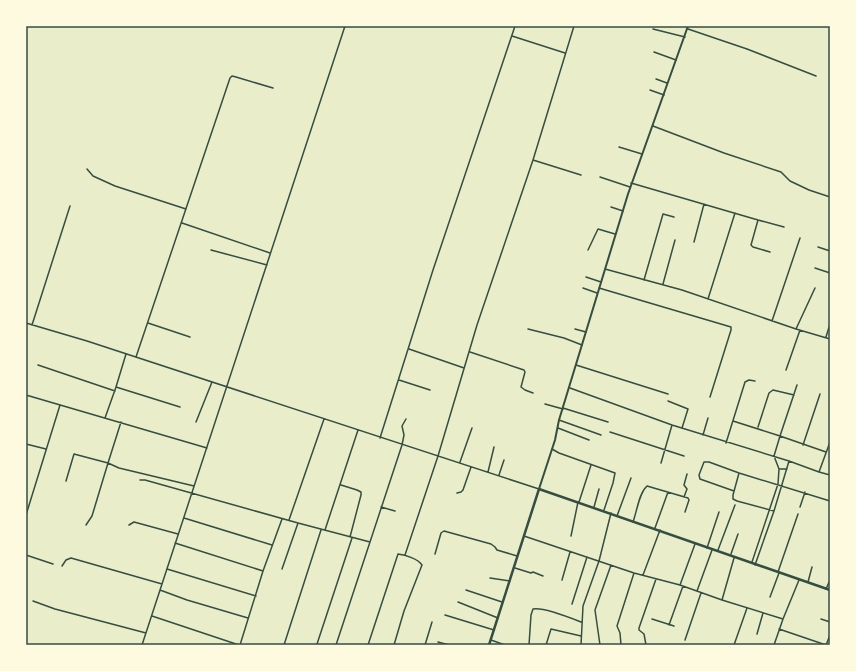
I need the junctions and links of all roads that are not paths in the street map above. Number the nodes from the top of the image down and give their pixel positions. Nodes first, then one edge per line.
1 (345, 26) edge
2 (515, 26) edge
3 (574, 26) edge
4 (653, 28) dead end
5 (688, 28) edge
6 (512, 36) junction
7 (685, 37) junction
8 (654, 52) dead end
9 (566, 53) junction
10 (676, 60) junction
11 (816, 76) dead end
12 (656, 79) dead end
13 (668, 83) junction
14 (272, 88) dead end
15 (650, 90) dead end
16 (664, 95) junction
17 (653, 126) junction
18 (619, 147) dead end
19 (642, 154) junction
20 (532, 160) junction
21 (88, 169) dead end
22 (581, 175) dead end
23 (600, 177) dead end
24 (632, 183) junction
25 (630, 187) junction
26 (830, 197) edge
27 (704, 204) junction
28 (70, 206) dead end
29 (611, 207) dead end
30 (186, 208) junction
31 (623, 211) junction
32 (660, 213) dead end
33 (735, 213) junction
34 (663, 214) junction
35 (674, 217) dead end
36 (758, 220) junction
37 (182, 223) junction
38 (784, 227) dead end
39 (615, 234) junction
40 (800, 238) dead end
41 (675, 240) dead end
42 (694, 242) dead end
43 (818, 247) dead end
44 (211, 250) dead end
45 (588, 250) dead end
46 (830, 251) edge
47 (770, 252) dead end
48 (270, 253) junction
49 (267, 265) junction
50 (815, 268) dead end
51 (605, 269) junction
52 (830, 273) edge
53 (586, 278) dead end
54 (644, 280) junction
55 (600, 282) junction
56 (663, 284) junction
57 (583, 288) dead end
58 (599, 288) junction
59 (815, 288) dead end
60 (597, 293) junction
61 (708, 299) junction
62 (772, 321) junction
63 (26, 323) edge
64 (148, 323) junction
65 (830, 324) edge
66 (32, 325) junction
67 (528, 329) dead end
68 (575, 329) dead end
69 (796, 329) junction
70 (800, 330) junction
71 (586, 332) junction
72 (190, 337) dead end
73 (826, 337) junction
74 (830, 338) edge
75 (582, 345) junction
76 (408, 349) junction
77 (469, 352) junction
78 (126, 354) junction
79 (136, 357) junction
80 (38, 365) dead end
81 (576, 365) junction
82 (464, 368) junction
83 (786, 370) dead end
84 (399, 380) junction
85 (755, 381) dead end
86 (212, 382) junction
87 (797, 385) dead end
88 (116, 388) junction
89 (226, 388) junction
90 (570, 388) junction
91 (430, 390) dead end
92 (115, 391) junction
93 (533, 393) dead end
94 (668, 394) dead end
95 (820, 394) dead end
96 (26, 395) edge
97 (794, 395) junction
98 (710, 397) dead end
99 (668, 401) dead end
100 (545, 404) dead end
101 (60, 406) junction
102 (180, 407) dead end
103 (563, 409) junction
104 (105, 418) junction
105 (708, 418) dead end
106 (324, 419) junction
107 (406, 419) dead end
108 (559, 420) junction
109 (733, 421) junction
110 (121, 422) junction
111 (196, 422) dead end
112 (608, 422) dead end
113 (672, 425) junction
114 (472, 428) dead end
115 (558, 428) junction
116 (682, 428) junction
117 (758, 428) junction
118 (358, 430) junction
119 (610, 432) dead end
120 (601, 435) dead end
121 (703, 435) junction
122 (780, 436) junction
123 (380, 438) junction
124 (589, 440) dead end
125 (830, 442) edge
126 (726, 443) junction
127 (26, 444) edge
128 (803, 444) junction
129 (402, 445) junction
130 (494, 447) dead end
131 (207, 448) junction
132 (46, 449) junction
133 (552, 449) junction
134 (665, 450) junction
135 (827, 452) junction
136 (438, 456) junction
137 (684, 456) dead end
138 (774, 456) junction
139 (504, 460) dead end
140 (789, 461) junction
141 (460, 462) junction
142 (108, 463) junction
143 (661, 463) dead end
144 (592, 465) junction
145 (471, 467) junction
146 (779, 469) junction
147 (787, 469) junction
148 (488, 472) junction
149 (819, 472) junction
150 (739, 473) junction
151 (687, 474) dead end
152 (500, 475) junction
153 (830, 475) edge
154 (631, 478) dead end
155 (140, 480) dead end
156 (66, 481) dead end
157 (778, 484) junction
158 (340, 485) junction
159 (782, 485) junction
160 (194, 486) junction
161 (539, 489) junction
162 (599, 490) dead end
163 (734, 491) junction
164 (457, 492) dead end
165 (668, 492) junction
166 (805, 492) junction
167 (192, 494) junction
168 (684, 497) junction
169 (26, 500) edge
170 (830, 500) edge
171 (30, 501) junction
172 (578, 502) junction
173 (735, 505) dead end
174 (381, 507) junction
175 (594, 507) junction
176 (800, 507) dead end
177 (604, 510) junction
178 (769, 510) junction
179 (395, 511) dead end
180 (774, 511) junction
181 (685, 512) dead end
182 (719, 512) dead end
183 (611, 513) junction
184 (798, 514) dead end
185 (26, 515) edge
186 (617, 516) junction
187 (184, 518) junction
188 (282, 519) junction
189 (289, 520) junction
190 (634, 522) junction
191 (298, 523) junction
192 (86, 525) dead end
193 (129, 525) dead end
194 (655, 529) junction
195 (321, 530) junction
196 (325, 530) junction
197 (660, 530) junction
198 (178, 534) junction
199 (738, 534) dead end
200 (524, 536) junction
201 (571, 536) dead end
202 (351, 537) junction
203 (370, 542) junction
204 (175, 543) junction
205 (695, 544) junction
206 (272, 545) junction
207 (707, 548) junction
208 (712, 550) junction
209 (570, 552) junction
210 (718, 552) junction
211 (435, 554) dead end
212 (26, 555) edge
213 (405, 555) junction
214 (518, 556) junction
215 (730, 556) junction
216 (587, 557) junction
217 (734, 558) junction
218 (599, 561) junction
219 (53, 564) dead end
220 (753, 564) junction
221 (612, 565) junction
222 (62, 566) dead end
223 (812, 567) dead end
224 (167, 568) junction
225 (514, 568) junction
226 (282, 569) dead end
227 (263, 571) junction
228 (634, 573) junction
229 (778, 573) junction
230 (543, 576) dead end
231 (643, 576) junction
232 (490, 578) dead end
233 (656, 579) junction
234 (562, 580) dead end
235 (799, 580) junction
236 (830, 580) edge
237 (510, 581) junction
238 (808, 582) junction
239 (162, 584) junction
240 (680, 585) junction
241 (683, 586) junction
242 (160, 590) junction
243 (466, 590) dead end
244 (828, 590) edge
245 (697, 591) junction
246 (701, 592) junction
247 (256, 596) junction
248 (770, 598) dead end
249 (722, 600) junction
250 (33, 601) dead end
251 (458, 602) dead end
252 (503, 602) junction
253 (572, 604) dead end
254 (747, 608) junction
255 (763, 613) junction
256 (445, 615) dead end
257 (152, 616) junction
258 (248, 618) junction
259 (498, 618) junction
260 (652, 619) dead end
261 (783, 619) junction
262 (820, 619) dead end
263 (432, 622) dead end
264 (581, 622) junction
265 (830, 622) edge
266 (669, 625) junction
267 (674, 626) dead end
268 (780, 629) junction
269 (494, 630) junction
270 (146, 633) junction
271 (757, 634) dead end
272 (830, 635) edge
273 (581, 636) junction
274 (491, 640) junction
275 (685, 640) dead end
276 (438, 642) dead end
277 (317, 644) dead end
278 (142, 645) edge
279 (240, 645) edge
280 (284, 645) edge
281 (336, 645) edge
282 (368, 645) edge
283 (394, 645) edge
284 (425, 645) edge
285 (449, 645) edge
286 (489, 645) edge
287 (505, 645) edge
288 (529, 645) edge
289 (546, 645) edge
290 (581, 645) edge
291 (600, 645) edge
292 (621, 645) edge
293 (646, 645) edge
294 (734, 645) edge
295 (774, 645) edge
296 (826, 645) edge

1 - 48 street
2 - 6 street
3 - 9 street
4 - 7 street
5 - 7 street
5 - 11 street
6 - 9 street
6 - 76 street
7 - 10 street
8 - 10 street
9 - 20 street
10 - 13 street
12 - 13 street
13 - 16 street
14 - 30 street
15 - 16 street
16 - 17 street
17 - 19 street
17 - 26 street
18 - 19 street
19 - 24 street
20 - 22 street
20 - 77 street
21 - 30 street
23 - 25 street
24 - 25 street
24 - 27 street
25 - 31 street
27 - 33 street
27 - 42 street
28 - 66 street
29 - 31 street
30 - 37 street
31 - 39 street
32 - 34 street
33 - 36 street
33 - 61 street
34 - 35 street
34 - 54 street
36 - 38 street
36 - 47 street
37 - 48 street
37 - 64 street
39 - 45 street
39 - 51 street
40 - 62 street
41 - 56 street
43 - 46 street
44 - 49 street
48 - 49 street
49 - 89 street
50 - 52 street
51 - 54 street
51 - 55 street
53 - 55 street
54 - 56 street
55 - 58 street
56 - 61 street
57 - 60 street
58 - 60 street
58 - 98 street
59 - 69 street
60 - 71 street
61 - 62 street
62 - 69 street
63 - 66 street
64 - 72 street
64 - 79 street
65 - 73 street
66 - 78 street
67 - 75 street
68 - 71 street
69 - 70 street
70 - 73 street
70 - 83 street
71 - 75 street
73 - 74 street
75 - 81 street
76 - 82 street
76 - 84 street
77 - 82 street
77 - 93 street
78 - 79 street
78 - 88 street
79 - 86 street
80 - 92 street
81 - 90 street
81 - 94 street
82 - 136 street
84 - 91 street
84 - 123 street
85 - 109 street
86 - 89 street
86 - 111 street
87 - 97 street
88 - 92 street
88 - 102 street
89 - 106 street
89 - 131 street
90 - 103 street
90 - 113 street
92 - 104 street
95 - 128 street
96 - 101 street
97 - 117 street
97 - 122 street
99 - 116 street
100 - 103 street
101 - 104 street
101 - 132 street
103 - 108 street
103 - 112 street
104 - 110 street
105 - 121 street
106 - 118 street
106 - 189 street
107 - 129 street
108 - 115 street
108 - 120 street
109 - 117 street
109 - 126 street
110 - 131 street
110 - 142 street
113 - 116 street
113 - 134 street
114 - 141 street
115 - 124 street
115 - 133 street
116 - 121 street
117 - 122 street
118 - 123 street
118 - 158 street
119 - 134 street
121 - 126 street
122 - 128 street
122 - 138 street
123 - 129 street
125 - 135 street
126 - 138 street
127 - 132 street
128 - 135 street
129 - 136 street
129 - 174 street
130 - 148 street
131 - 160 street
132 - 171 street
133 - 144 street
133 - 161 street
134 - 137 street
134 - 143 street
135 - 149 street
136 - 141 street
136 - 213 street
138 - 140 street
138 - 146 street
139 - 152 street
140 - 147 street
140 - 149 street
141 - 145 street
142 - 156 street
142 - 160 street
142 - 192 street
144 - 172 street
144 - 177 street
145 - 148 street
145 - 164 street
146 - 147 street
146 - 157 street
147 - 159 street
148 - 152 street
149 - 153 street
150 - 157 street
150 - 163 street
150 - 163 street
151 - 168 street
152 - 161 street
154 - 186 street
155 - 167 street
157 - 159 street
157 - 178 street
158 - 196 street
158 - 202 street
159 - 166 street
159 - 180 street
160 - 167 street
161 - 172 main road
161 - 200 main road
162 - 175 street
163 - 178 street
165 - 168 street
165 - 190 street
165 - 194 street
166 - 170 street
166 - 176 street
167 - 187 street
167 - 188 street
168 - 181 street
169 - 171 street
171 - 185 street
172 - 175 main road
172 - 201 street
173 - 210 street
174 - 179 street
174 - 203 street
175 - 177 main road
177 - 183 main road
178 - 180 street
178 - 220 street
180 - 220 street
182 - 207 street
183 - 186 main road
183 - 218 street
184 - 229 street
186 - 190 main road
187 - 198 street
187 - 206 street
188 - 189 street
188 - 206 street
189 - 191 street
190 - 194 main road
191 - 195 street
191 - 226 street
193 - 198 street
194 - 197 main road
195 - 196 street
195 - 280 street
196 - 202 street
197 - 205 main road
197 - 231 street
198 - 204 street
199 - 215 street
200 - 209 street
200 - 214 main road
202 - 203 street
202 - 277 street
203 - 281 street
204 - 224 street
204 - 227 street
205 - 207 main road
205 - 240 street
206 - 227 street
207 - 208 main road
208 - 210 main road
208 - 245 street
209 - 216 street
209 - 234 street
210 - 215 main road
211 - 214 street
212 - 219 street
213 - 282 street
213 - 283 street
214 - 225 main road
215 - 217 main road
216 - 218 street
216 - 253 street
217 - 220 main road
217 - 249 street
218 - 221 street
218 - 264 street
220 - 229 main road
221 - 228 street
221 - 291 street
222 - 239 street
223 - 238 street
224 - 239 street
224 - 247 street
225 - 230 street
225 - 237 main road
227 - 247 street
228 - 231 street
228 - 292 street
229 - 235 main road
229 - 248 street
231 - 233 street
232 - 237 street
233 - 240 street
233 - 293 street
235 - 238 main road
235 - 261 street
236 - 244 street
237 - 252 main road
238 - 244 main road
239 - 242 street
240 - 241 street
241 - 245 street
241 - 266 street
242 - 257 street
242 - 258 street
243 - 252 street
245 - 246 street
246 - 249 street
246 - 275 street
247 - 258 street
249 - 254 street
250 - 270 street
251 - 259 street
252 - 259 main road
254 - 255 street
254 - 294 street
255 - 261 street
255 - 271 street
256 - 269 street
257 - 270 street
257 - 279 street
258 - 279 street
259 - 269 main road
260 - 266 street
261 - 268 street
262 - 265 street
263 - 284 street
264 - 273 street
264 - 288 street
266 - 267 street
268 - 295 street
268 - 296 street
269 - 274 main road
270 - 278 street
272 - 296 street
273 - 289 street
273 - 290 street
274 - 286 main road
274 - 287 street
276 - 285 street

